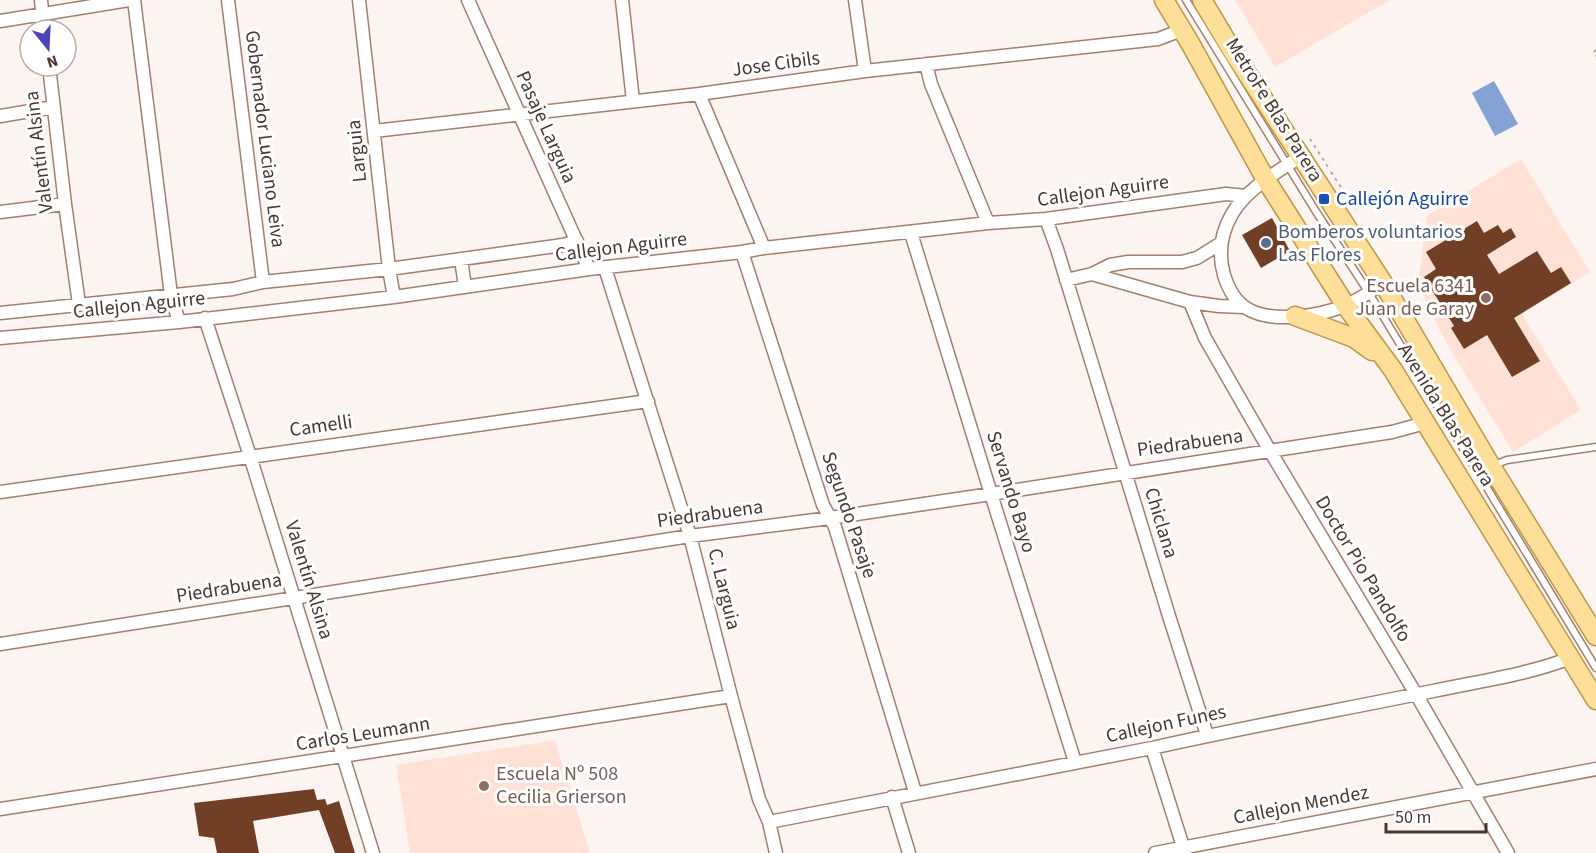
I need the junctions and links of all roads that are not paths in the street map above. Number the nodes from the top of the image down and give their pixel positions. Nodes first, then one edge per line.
1 (41, 0) edge
2 (129, 0) edge
3 (134, 0) edge
4 (228, 0) edge
5 (359, 0) edge
6 (468, 0) edge
7 (622, 0) edge
8 (855, 0) edge
9 (1164, 0) edge
10 (1186, 0) edge
11 (1202, 0) edge
12 (42, 14) junction
13 (42, 18) edge
14 (0, 21) edge
15 (1182, 30) junction
16 (926, 64) junction
17 (865, 71) junction
18 (50, 78) edge
19 (699, 94) junction
20 (633, 101) junction
21 (54, 107) junction
22 (519, 114) junction
23 (0, 116) edge
24 (374, 131) junction
25 (1295, 160) junction
26 (1266, 180) junction
27 (1246, 196) junction
28 (65, 204) junction
29 (0, 212) edge
30 (1046, 219) junction
31 (987, 223) junction
32 (911, 233) junction
33 (577, 241) junction
34 (1221, 243) junction
35 (765, 248) junction
36 (742, 252) junction
37 (461, 259) junction
38 (605, 268) junction
39 (389, 269) junction
40 (590, 269) junction
41 (1092, 274) junction
42 (1066, 280) junction
43 (263, 282) junction
44 (465, 287) junction
45 (1376, 288) junction
46 (171, 295) junction
47 (394, 297) junction
48 (1190, 302) junction
49 (79, 304) junction
50 (1346, 306) junction
51 (1244, 307) junction
52 (0, 313) edge
53 (1295, 316) junction
54 (205, 318) junction
55 (179, 322) junction
56 (0, 338) edge
57 (1393, 370) junction
58 (648, 401) junction
59 (1425, 423) junction
60 (1596, 447) edge
61 (1270, 451) junction
62 (250, 456) junction
63 (1491, 466) junction
64 (1125, 472) junction
65 (0, 492) edge
66 (991, 494) junction
67 (830, 518) junction
68 (690, 536) junction
69 (294, 598) junction
70 (1596, 636) edge
71 (0, 644) edge
72 (1570, 658) junction
73 (1596, 668) edge
74 (1416, 694) junction
75 (731, 696) junction
76 (1596, 700) edge
77 (1207, 735) junction
78 (1152, 748) junction
79 (343, 757) junction
80 (1075, 762) junction
81 (1596, 769) edge
82 (915, 792) junction
83 (1472, 792) junction
84 (892, 797) junction
85 (0, 809) edge
86 (769, 822) junction
87 (1185, 850) edge
88 (373, 853) edge
89 (776, 853) edge
90 (909, 853) edge
91 (1155, 853) edge
92 (1508, 853) edge

1 - 12 street
2 - 12 street
3 - 46 street
4 - 43 street, Gobernador Luciano Leiva
5 - 24 street, Larguia
6 - 22 street, Pasaje Larguia
7 - 20 street
8 - 17 street
9 - 15 main road, Avenida Blas Parera
10 - 25 lane, MetroFe Blas Parera
11 - 25 main road, Avenida Blas Parera
12 - 13 street
12 - 14 street
15 - 16 street, Jose Cibils
15 - 26 main road, Avenida Blas Parera
16 - 17 street, Jose Cibils
16 - 31 street
17 - 19 street, Jose Cibils
18 - 21 street, Valentín Alsina
19 - 20 street, Jose Cibils
19 - 35 street
20 - 22 street, Jose Cibils
21 - 23 street
21 - 28 street, Valentín Alsina
22 - 24 street, Jose Cibils
22 - 33 street, Pasaje Larguia
24 - 39 street, Larguia
25 - 26 street
25 - 45 main road, Avenida Blas Parera
26 - 27 street
26 - 50 main road, Avenida Blas Parera
27 - 30 street, Callejon Aguirre
27 - 34 street
28 - 29 street
28 - 49 street, Valentín Alsina
30 - 31 street, Callejon Aguirre
30 - 42 street, Chiclana
31 - 32 street, Callejon Aguirre
32 - 35 street, Callejon Aguirre
32 - 66 street, Servando Bayo
33 - 37 street, Callejon Aguirre
33 - 40 street, Pasaje Larguia
34 - 41 street
34 - 51 street
35 - 36 street, Callejon Aguirre
36 - 38 street, Callejon Aguirre
36 - 67 street, Segundo Pasaje
37 - 39 street, Callejon Aguirre
37 - 44 street
38 - 40 street, Callejon Aguirre
38 - 58 street, C. Larguia
39 - 43 street, Callejon Aguirre
39 - 47 street, Larguia
40 - 44 street, Callejon Aguirre
41 - 42 street
41 - 48 street
42 - 64 street, Chiclana
43 - 46 street, Callejon Aguirre
44 - 47 street, Callejon Aguirre
45 - 50 street
45 - 63 main road, Avenida Blas Parera
45 - 73 lane
46 - 49 street, Callejon Aguirre
46 - 55 street
47 - 54 street, Callejon Aguirre
48 - 51 street
48 - 61 street, Doctor Pio Pandolfo
49 - 52 street, Callejon Aguirre
50 - 53 street
50 - 57 main road, Avenida Blas Parera
51 - 53 street
53 - 57 main road
54 - 55 street, Callejon Aguirre
54 - 62 street, Valentín Alsina
55 - 56 street, Callejon Aguirre
57 - 59 main road, Avenida Blas Parera
58 - 62 street, Camelli
58 - 68 street, C. Larguia
59 - 61 street, Piedrabuena
59 - 72 main road, Avenida Blas Parera
60 - 63 lane
61 - 64 street, Piedrabuena
61 - 74 street, Doctor Pio Pandolfo
62 - 65 street, Camelli
62 - 69 street, Valentín Alsina
63 - 70 main road, Avenida Blas Parera
64 - 66 street, Piedrabuena
64 - 77 street, Chiclana
66 - 67 street, Piedrabuena
66 - 80 street, Servando Bayo
67 - 68 street, Piedrabuena
67 - 82 street, Segundo Pasaje
68 - 69 street, Piedrabuena
68 - 75 street, C. Larguia
69 - 71 street, Piedrabuena
69 - 79 street, Valentín Alsina
72 - 74 street, Callejon Funes
72 - 76 main road, Avenida Blas Parera
74 - 77 street, Callejon Funes
74 - 83 street, Doctor Pio Pandolfo
75 - 79 street, Carlos Leumann
75 - 86 street, C. Larguia
77 - 78 street, Callejon Funes
78 - 80 street, Callejon Funes
78 - 87 street
79 - 85 street, Carlos Leumann
79 - 88 street, Valentín Alsina
80 - 82 street, Callejon Funes
81 - 83 street, Callejon Mendez
82 - 84 street, Callejon Funes
83 - 87 street, Callejon Mendez
83 - 92 street, Doctor Pio Pandolfo
84 - 86 street, Callejon Funes
84 - 90 street
86 - 89 street, C. Larguia
87 - 91 street, Callejon Mendez

